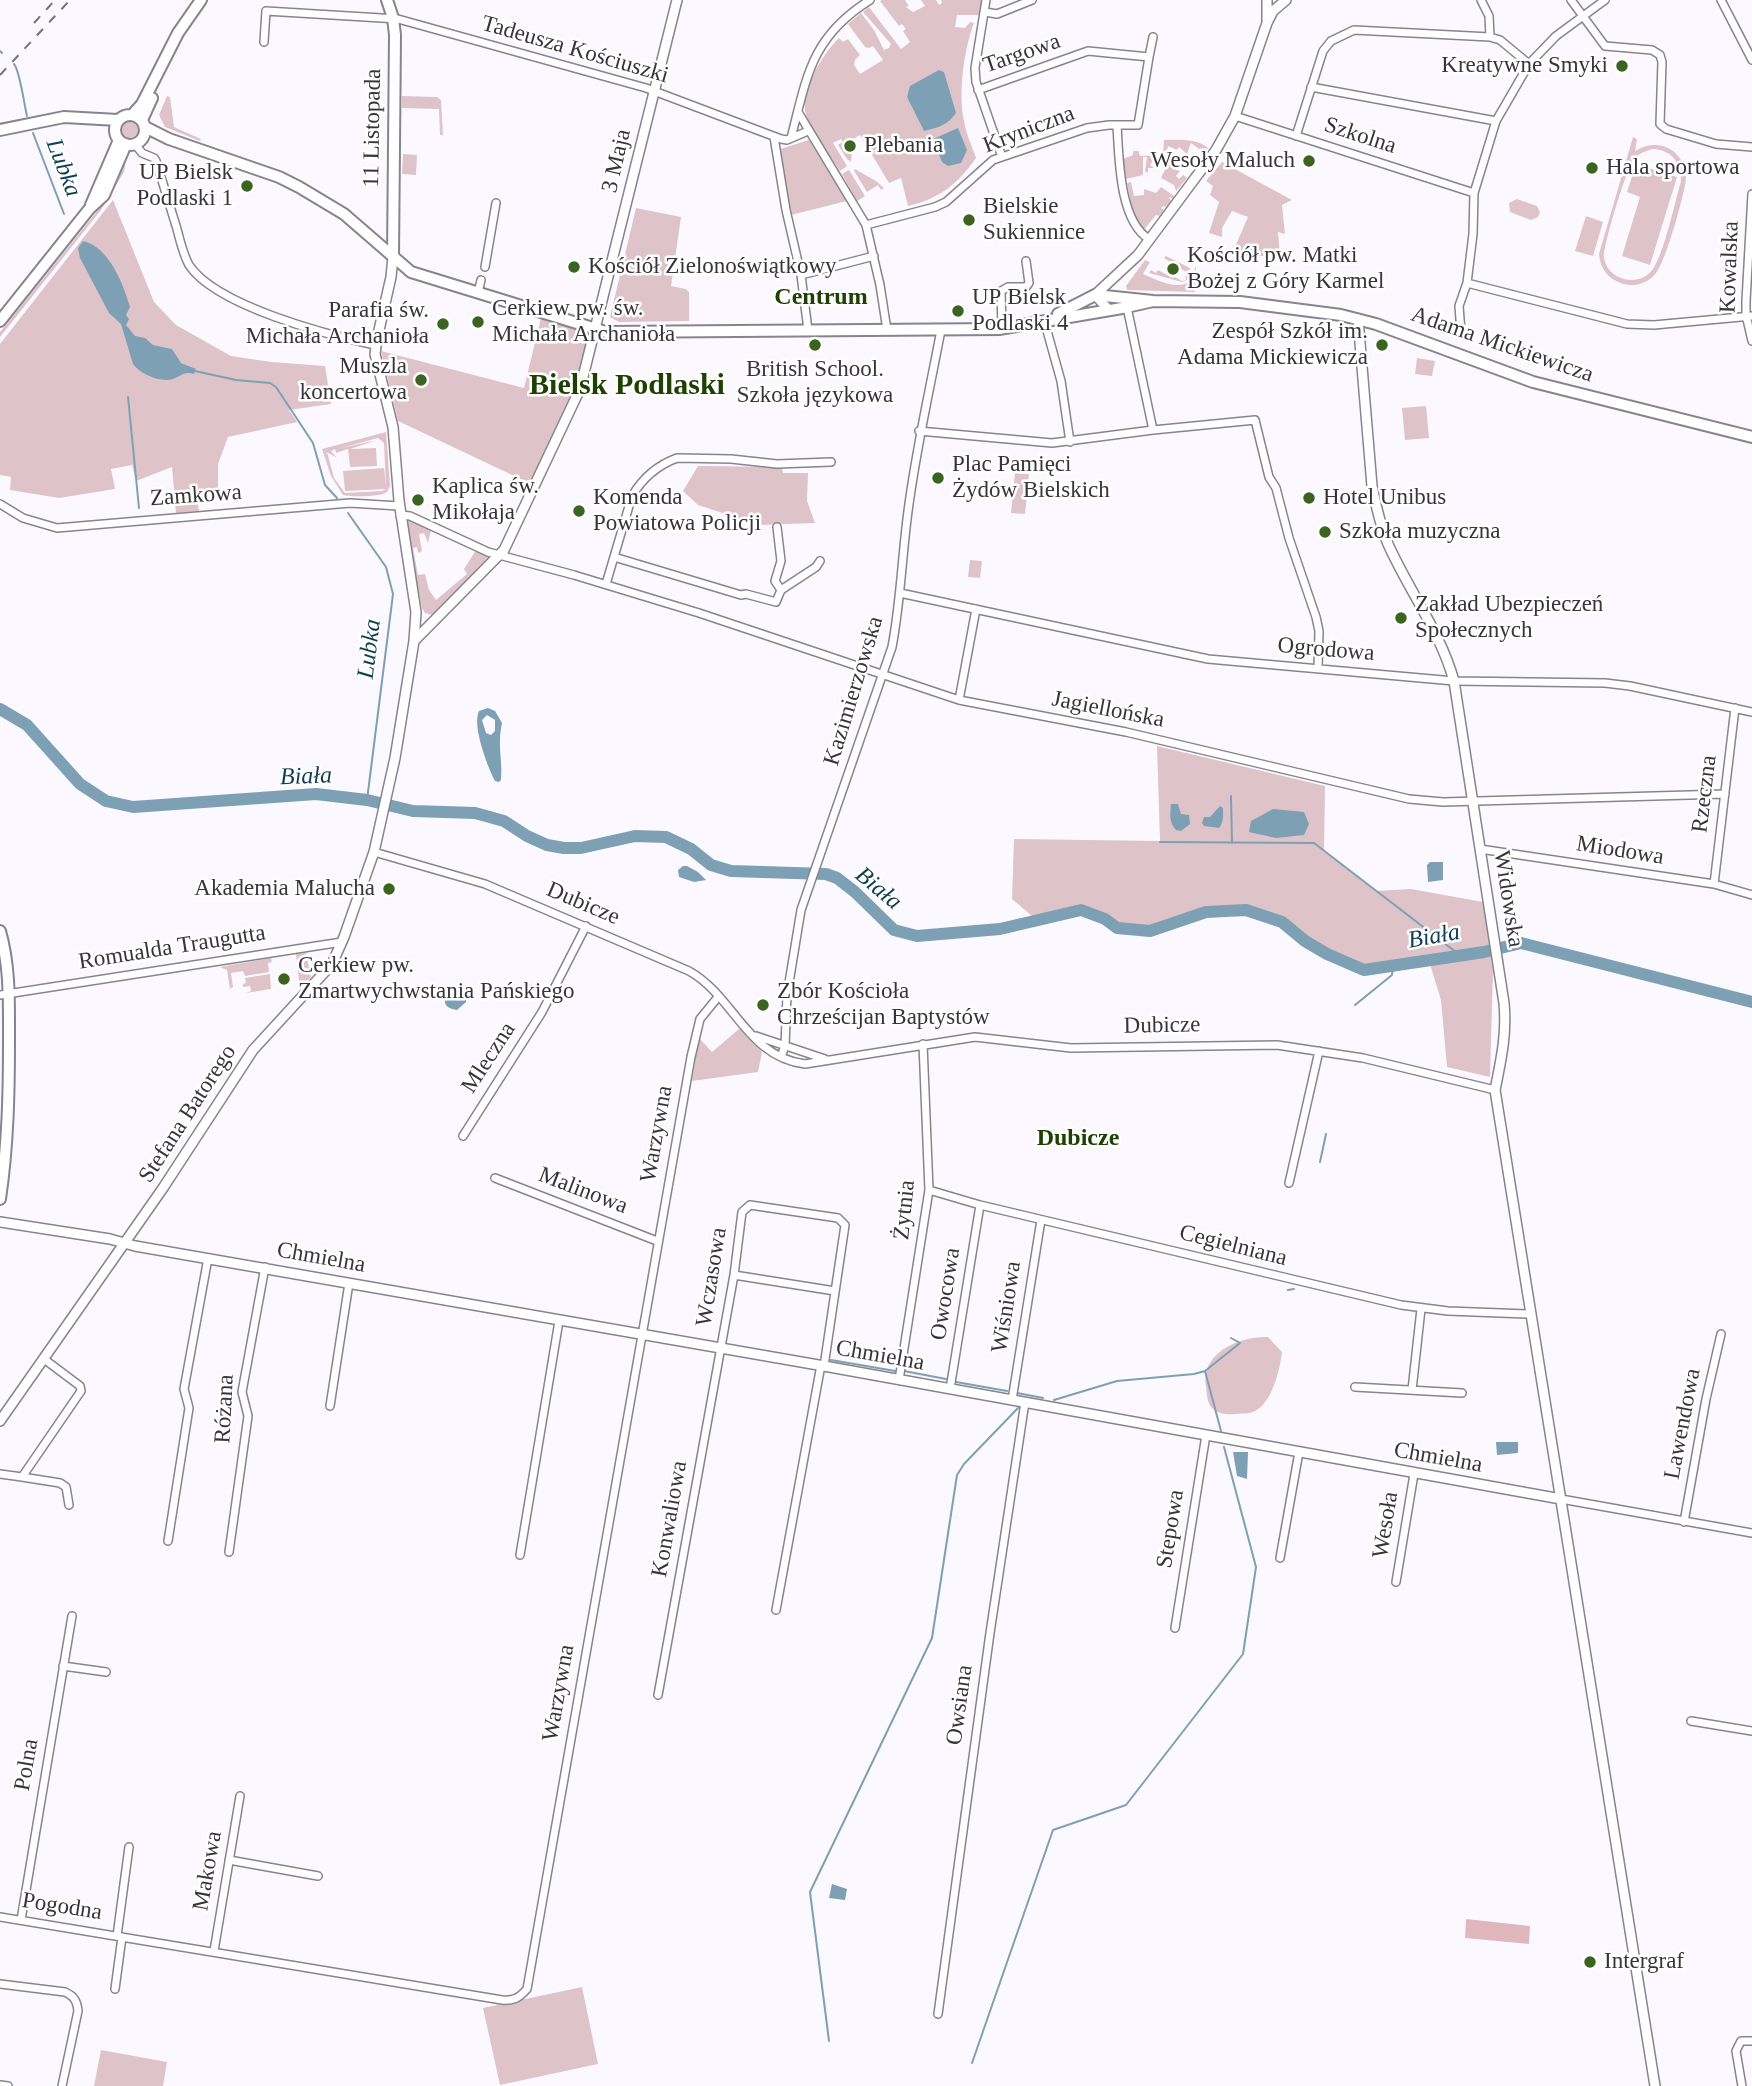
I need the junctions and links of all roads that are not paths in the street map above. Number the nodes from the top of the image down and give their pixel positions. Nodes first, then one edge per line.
1 (201, 0) edge
2 (387, 0) edge
3 (677, 0) edge
4 (870, 0) edge
5 (986, 0) edge
6 (1032, 0) edge
7 (1266, 0) edge
8 (1286, 0) edge
9 (1481, 0) edge
10 (1571, 0) edge
11 (1605, 0) edge
12 (1721, 0) edge
13 (985, 12) junction
14 (1581, 16) junction
15 (393, 19) junction
16 (1267, 23) junction
17 (1153, 37) dead end
18 (1490, 37) junction
19 (264, 42) dead end
20 (1149, 57) junction
21 (1752, 60) edge
22 (1529, 64) junction
23 (1311, 88) junction
24 (978, 90) junction
25 (654, 91) junction
26 (797, 112) junction
27 (1235, 117) junction
28 (1496, 121) junction
29 (1117, 125) junction
30 (0, 130) edge
31 (131, 131) junction
32 (808, 131) junction
33 (1296, 136) junction
34 (774, 137) junction
35 (791, 138) junction
36 (1752, 147) edge
37 (1002, 157) junction
38 (1474, 193) junction
39 (1752, 194) edge
40 (496, 204) dead end
41 (1751, 224) edge
42 (866, 225) junction
43 (1149, 239) junction
44 (874, 256) junction
45 (393, 257) junction
46 (1026, 261) dead end
47 (485, 267) dead end
48 (801, 275) junction
49 (481, 280) dead end
50 (1113, 281) junction
51 (1469, 285) junction
52 (478, 293) junction
53 (1096, 295) junction
54 (1117, 298) junction
55 (1153, 301) junction
56 (1127, 307) junction
57 (1109, 310) junction
58 (1749, 316) edge
59 (1358, 319) junction
60 (1044, 320) junction
61 (0, 321) edge
62 (1002, 328) junction
63 (596, 330) junction
64 (808, 330) junction
65 (887, 330) junction
66 (941, 330) junction
67 (1461, 332) dead end
68 (1752, 341) edge
69 (375, 345) junction
70 (1153, 430) junction
71 (919, 431) junction
72 (1752, 437) edge
73 (1070, 442) junction
74 (831, 462) dead end
75 (0, 504) edge
76 (400, 510) junction
77 (777, 527) dead end
78 (500, 555) junction
79 (614, 557) junction
80 (820, 561) dead end
81 (606, 584) junction
82 (780, 590) junction
83 (900, 593) junction
84 (976, 609) junction
85 (416, 612) junction
86 (434, 620) junction
87 (414, 641) junction
88 (1318, 668) junction
89 (883, 676) junction
90 (1454, 681) junction
91 (959, 700) junction
92 (1735, 708) junction
93 (1752, 712) edge
94 (1725, 794) junction
95 (1472, 800) junction
96 (1480, 849) junction
97 (373, 852) junction
98 (1714, 884) junction
99 (1752, 895) edge
100 (586, 926) junction
101 (0, 931) edge
102 (342, 942) junction
103 (4, 995) edge
104 (719, 997) junction
105 (752, 1035) junction
106 (923, 1044) junction
107 (785, 1046) junction
108 (1319, 1051) junction
109 (780, 1058) junction
110 (829, 1059) junction
111 (1495, 1090) junction
112 (463, 1136) dead end
113 (4, 1140) edge
114 (495, 1178) dead end
115 (1289, 1183) dead end
116 (929, 1190) junction
117 (0, 1199) edge
118 (980, 1205) junction
119 (1041, 1220) junction
120 (0, 1222) edge
121 (657, 1241) junction
122 (124, 1243) junction
123 (208, 1258) junction
124 (265, 1268) junction
125 (734, 1275) junction
126 (349, 1283) junction
127 (835, 1291) junction
128 (1421, 1309) junction
129 (1531, 1312) junction
130 (559, 1321) junction
131 (1721, 1334) dead end
132 (641, 1336) junction
133 (720, 1349) junction
134 (44, 1359) junction
135 (823, 1366) junction
136 (899, 1380) junction
137 (1355, 1387) dead end
138 (950, 1389) junction
139 (1412, 1390) junction
140 (1462, 1393) dead end
141 (1012, 1400) junction
142 (1024, 1402) junction
143 (330, 1406) dead end
144 (0, 1421) edge
145 (1206, 1435) junction
146 (1299, 1452) junction
147 (0, 1474) edge
148 (1414, 1474) junction
149 (22, 1477) junction
150 (1561, 1499) junction
151 (69, 1505) dead end
152 (1684, 1522) junction
153 (1752, 1533) edge
154 (168, 1541) dead end
155 (229, 1552) dead end
156 (520, 1555) dead end
157 (1280, 1558) dead end
158 (1396, 1582) dead end
159 (776, 1610) dead end
160 (72, 1616) dead end
161 (1175, 1628) dead end
162 (63, 1666) junction
163 (106, 1672) dead end
164 (658, 1696) dead end
165 (1691, 1721) dead end
166 (1752, 1731) edge
167 (240, 1796) dead end
168 (129, 1847) dead end
169 (229, 1860) junction
170 (318, 1876) dead end
171 (0, 1917) edge
172 (21, 1920) junction
173 (119, 1936) junction
174 (214, 1951) junction
175 (0, 1984) edge
176 (115, 1989) dead end
177 (938, 2014) dead end
178 (1752, 2041) edge
179 (0, 2085) edge
180 (8, 2086) edge
181 (62, 2086) edge
182 (1654, 2086) edge
183 (1742, 2086) edge

1 - 31 main road
2 - 15 main road, 11 Listopada
3 - 25 street, 3 Maja
4 - 26 street
5 - 13 street
6 - 13 street
7 - 16 street
8 - 16 street
9 - 18 street
10 - 14 street
11 - 14 street
12 - 21 street
13 - 24 street
14 - 22 street
14 - 36 street
15 - 19 street, Tadeusza Kościuszki
15 - 25 street, Tadeusza Kościuszki
15 - 45 main road, 11 Listopada
16 - 27 street
17 - 20 street
18 - 22 street
18 - 23 street
20 - 24 street, Targowa
20 - 29 street, Kryniczna
22 - 28 street
23 - 28 street
23 - 33 street
24 - 37 street, Targowa
25 - 34 street, Tadeusza Kościuszki
25 - 63 street, 3 Maja
26 - 32 street
26 - 35 street
27 - 33 street, Szkolna
27 - 43 street
28 - 38 street
29 - 37 street, Kryniczna
29 - 43 street
30 - 31 main road, Adama Mickiewicza
31 - 45 main road, Adama Mickiewicza
31 - 61 main road
31 - 69 street
32 - 35 street
32 - 42 street
33 - 38 street, Szkolna
34 - 35 street, Tadeusza Kościuszki
34 - 48 street
37 - 42 street, Kryniczna
38 - 51 street
39 - 41 street, Kowalska
40 - 47 street
41 - 58 street, Kowalska
42 - 44 street
43 - 50 street
44 - 48 street
44 - 65 street
45 - 52 main road, Adama Mickiewicza
45 - 69 street
46 - 62 street
48 - 64 street
49 - 52 street
50 - 53 street
50 - 54 street
51 - 58 street
51 - 67 street
52 - 63 main road, Adama Mickiewicza
53 - 54 main road, Adama Mickiewicza
53 - 57 street
53 - 60 main road, Adama Mickiewicza
54 - 55 main road, Adama Mickiewicza
55 - 56 main road, Adama Mickiewicza
55 - 59 main road, Adama Mickiewicza
56 - 57 main road, Adama Mickiewicza
56 - 70 street
57 - 60 main road, Adama Mickiewicza
58 - 68 street, Kowalska
59 - 72 main road, Adama Mickiewicza
59 - 90 street, Widowska
60 - 62 main road, Adama Mickiewicza
60 - 73 street
62 - 66 main road, Adama Mickiewicza
63 - 64 main road, Adama Mickiewicza
63 - 78 street, 3 Maja
64 - 65 main road, Adama Mickiewicza
65 - 66 main road, Adama Mickiewicza
66 - 71 street, Kazimierzowska
69 - 76 street
70 - 73 street
70 - 88 street
71 - 73 street
71 - 83 street, Kazimierzowska
74 - 79 street
75 - 76 street, Zamkowa
76 - 78 street, Zamkowa
76 - 85 street
77 - 82 street
78 - 81 street, Jagiellońska
78 - 86 street, 3 Maja
79 - 81 street
79 - 82 street
80 - 82 street
81 - 89 street, Jagiellońska
83 - 84 street, Ogrodowa
83 - 89 street, Kazimierzowska
84 - 88 street, Ogrodowa
84 - 91 street
85 - 86 street
85 - 87 street
86 - 87 street, 3 Maja
87 - 97 street, Stefana Batorego
88 - 90 street, Ogrodowa
89 - 91 street, Jagiellońska
89 - 107 street, Kazimierzowska
90 - 92 street, Ogrodowa
90 - 95 street, Widowska
91 - 95 street, Jagiellońska
92 - 93 street, Ogrodowa
92 - 94 street, Rzeczna
94 - 95 street, Jagiellońska
94 - 98 street, Rzeczna
95 - 96 street, Widowska
96 - 98 street, Miodowa
96 - 111 street, Widowska
97 - 100 street, Dubicze
97 - 102 street, Stefana Batorego
98 - 99 street, Miodowa
100 - 104 street, Dubicze
100 - 112 street, Mleczna
101 - 103 main road
102 - 103 street, Romualda Traugutta
102 - 122 street, Stefana Batorego
103 - 113 main road
104 - 105 street, Dubicze
104 - 121 street, Warzywna
105 - 107 street, Dubicze
105 - 109 street, Dubicze
106 - 108 street, Dubicze
106 - 110 street, Dubicze
106 - 116 street, Żytnia
107 - 109 street, Kazimierzowska
107 - 110 street, Dubicze
108 - 111 street, Dubicze
108 - 115 street
109 - 110 street, Dubicze
111 - 129 street, Widowska
113 - 117 main road
114 - 121 street, Malinowa
116 - 118 street, Cegielniana
116 - 136 street, Żytnia
118 - 119 street, Cegielniana
118 - 138 street, Owocowa
119 - 128 street, Cegielniana
119 - 141 street, Wiśniowa
120 - 122 street, Chmielna
121 - 132 street, Warzywna
122 - 123 street, Chmielna
122 - 134 street, Stefana Batorego
123 - 124 street, Chmielna
123 - 154 street, Różana
124 - 126 street, Chmielna
124 - 155 street, Różana
125 - 127 street
125 - 127 street, Wczasowa
125 - 133 street, Wczasowa
126 - 130 street, Chmielna
126 - 143 street
127 - 135 street, Wczasowa
128 - 129 street, Cegielniana
128 - 139 street
129 - 150 street, Widowska
130 - 132 street, Chmielna
130 - 156 street
131 - 152 street, Lawendowa
132 - 133 street, Chmielna
132 - 174 street, Warzywna
133 - 135 street, Chmielna
133 - 164 street, Konwaliowa
134 - 144 street, Stefana Batorego
134 - 149 street
135 - 136 street, Chmielna
135 - 159 street, Wczasowa
136 - 138 street, Chmielna
137 - 139 street
138 - 141 street, Chmielna
139 - 140 street
141 - 142 street, Chmielna
142 - 145 street, Chmielna
142 - 177 street, Owsiana
145 - 146 street, Chmielna
145 - 161 street, Stepowa
146 - 148 street, Chmielna
146 - 157 street
147 - 149 street
148 - 150 street, Chmielna
148 - 158 street, Wesoła
149 - 151 street
150 - 152 street, Chmielna
150 - 182 street, Widowska
152 - 153 street, Chmielna
160 - 162 street, Polna
162 - 163 street
162 - 172 street, Polna
165 - 166 street
167 - 169 street, Makowa
168 - 173 street
169 - 170 street
169 - 174 street, Makowa
171 - 172 street, Pogodna
172 - 173 street, Pogodna
173 - 174 street, Warzywna
173 - 176 street
175 - 181 street
178 - 183 street
179 - 180 street

